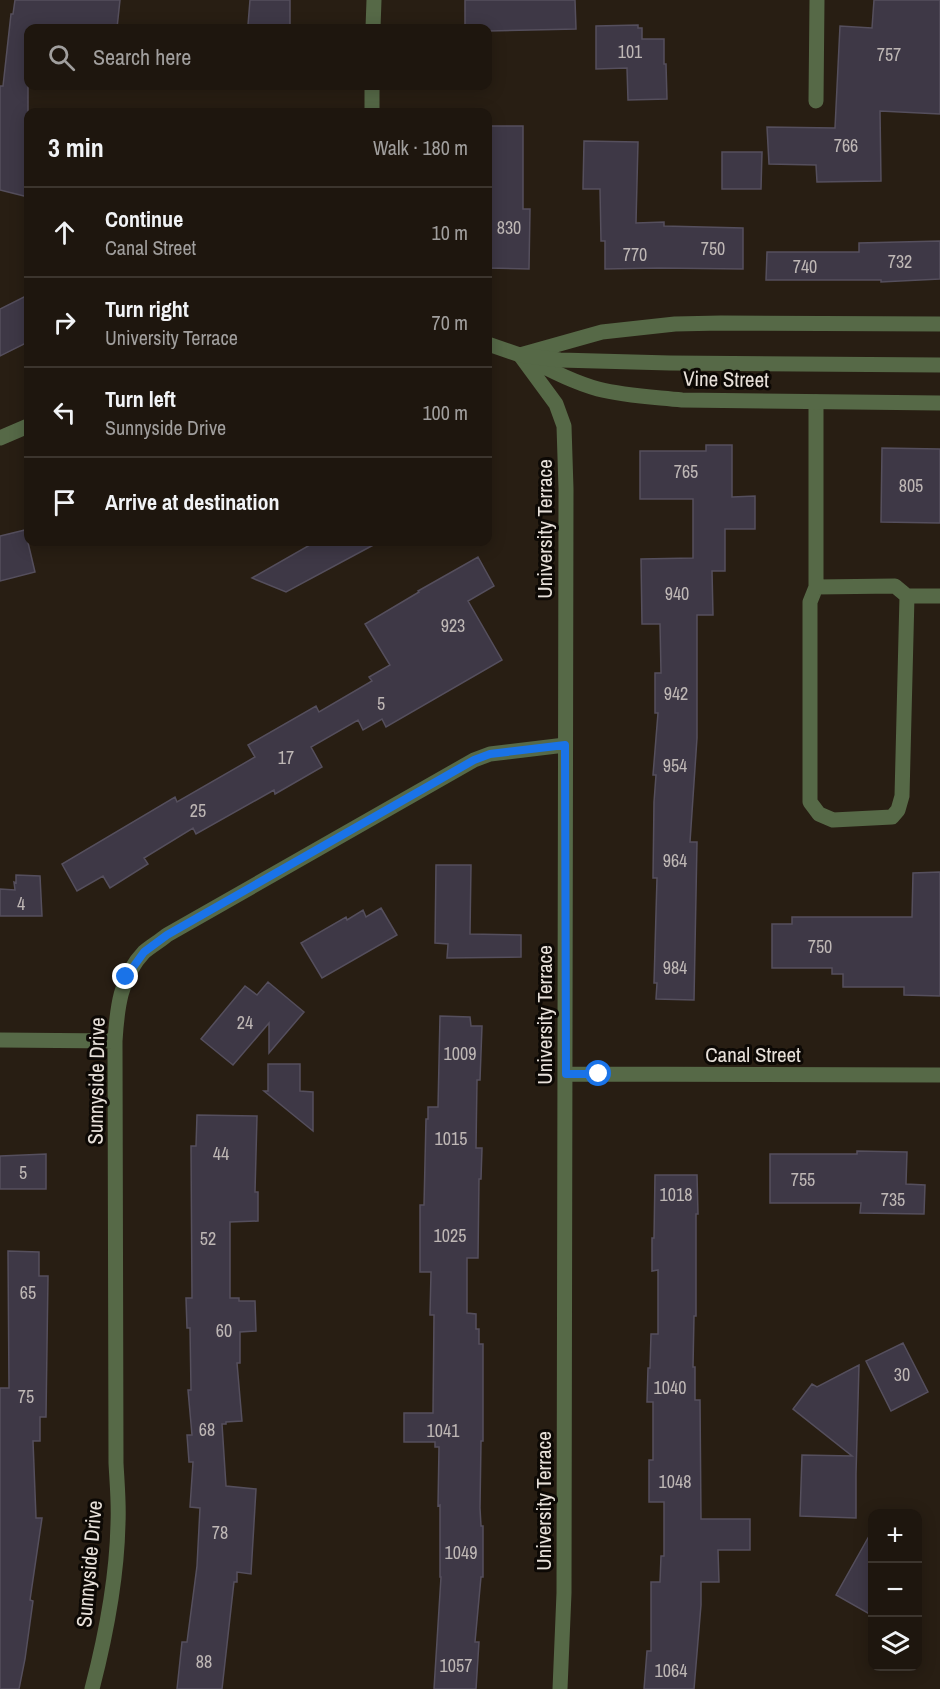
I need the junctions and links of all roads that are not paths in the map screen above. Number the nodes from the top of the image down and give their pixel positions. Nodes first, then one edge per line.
1 (374, 0) edge
2 (817, 0) edge
3 (373, 24) edge
4 (372, 90) edge
5 (816, 101) dead end
6 (372, 108) edge
7 (940, 324) edge
8 (492, 345) edge
9 (520, 354) junction
10 (940, 365) edge
11 (816, 402) junction
12 (940, 403) edge
13 (24, 428) edge
14 (0, 438) edge
15 (816, 587) junction
16 (907, 596) junction
17 (940, 596) edge
18 (565, 745) junction
19 (0, 1040) edge
20 (115, 1041) junction
21 (566, 1074) junction
22 (940, 1075) edge
23 (92, 1689) edge
24 (560, 1689) edge

1 - 3 street
2 - 5 street
4 - 6 street
7 - 9 street
8 - 9 street, Vine Street
9 - 10 street, Vine Street
9 - 11 street, Vine Street
9 - 18 street, University Terrace
11 - 12 street, Vine Street
11 - 15 street
13 - 14 street
15 - 16 street
15 - 16 street
16 - 17 street
18 - 20 street, Sunnyside Drive
18 - 21 street, University Terrace
19 - 20 street
20 - 23 street, Sunnyside Drive
21 - 22 street, Canal Street
21 - 24 street, University Terrace

